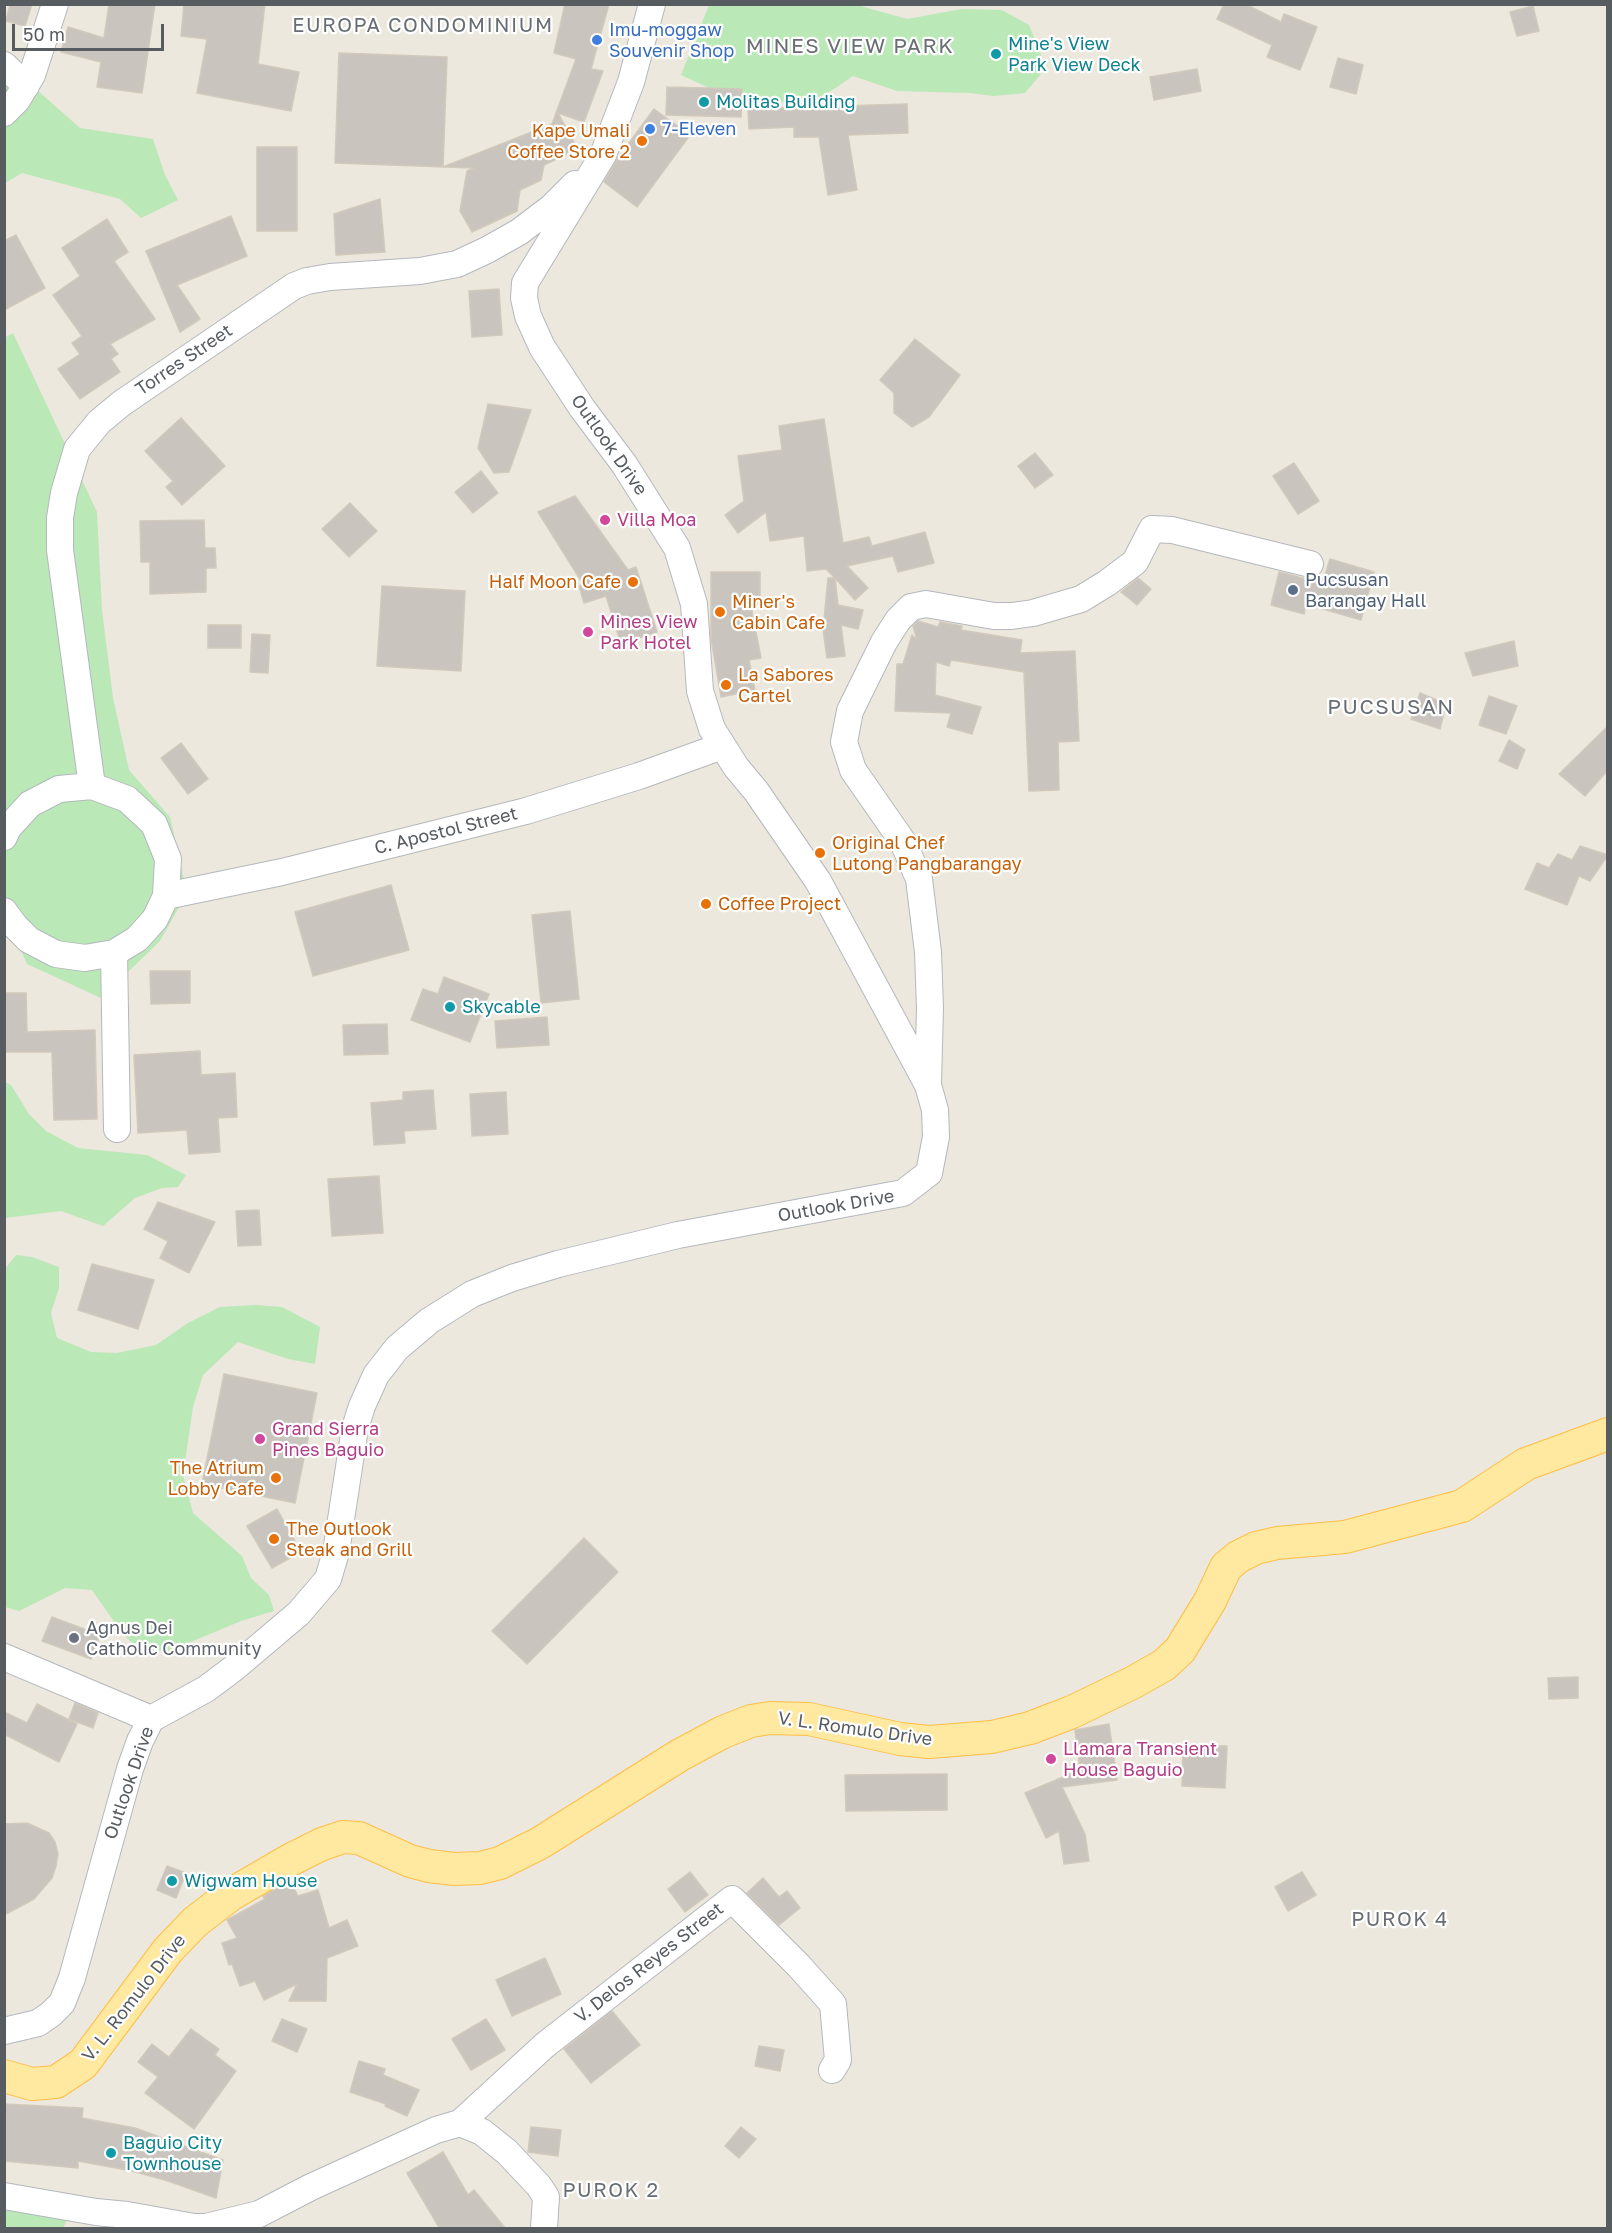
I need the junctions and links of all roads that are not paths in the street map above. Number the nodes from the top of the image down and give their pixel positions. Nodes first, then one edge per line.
1 (55, 4) edge
2 (652, 4) edge
3 (4, 65) edge
4 (26, 86) junction
5 (4, 113) edge
6 (603, 155) junction
7 (1310, 564) dead end
8 (722, 746) junction
9 (92, 786) junction
10 (4, 837) edge
11 (166, 896) junction
12 (4, 910) edge
13 (17, 941) edge
14 (114, 952) junction
15 (928, 1085) junction
16 (117, 1129) dead end
17 (1608, 1434) edge
18 (4, 1657) edge
19 (151, 1719) junction
20 (4, 2031) edge
21 (832, 2070) dead end
22 (4, 2076) edge
23 (460, 2123) junction
24 (4, 2196) edge
25 (208, 2228) edge
26 (544, 2229) edge

1 - 4 street
2 - 6 street, Outlook Drive
3 - 4 street
4 - 5 street
6 - 8 street, Outlook Drive
6 - 9 street, Torres Street
7 - 15 street
8 - 11 street, C. Apostol Street
8 - 15 street, Outlook Drive
9 - 10 street
9 - 11 street
11 - 14 street
12 - 13 street
13 - 14 street
14 - 16 street
15 - 19 street, Outlook Drive
17 - 22 main road, V. L. Romulo Drive
18 - 19 street
19 - 20 street, Outlook Drive
21 - 23 street, V. Delos Reyes Street
23 - 25 street
23 - 26 street
24 - 25 street

